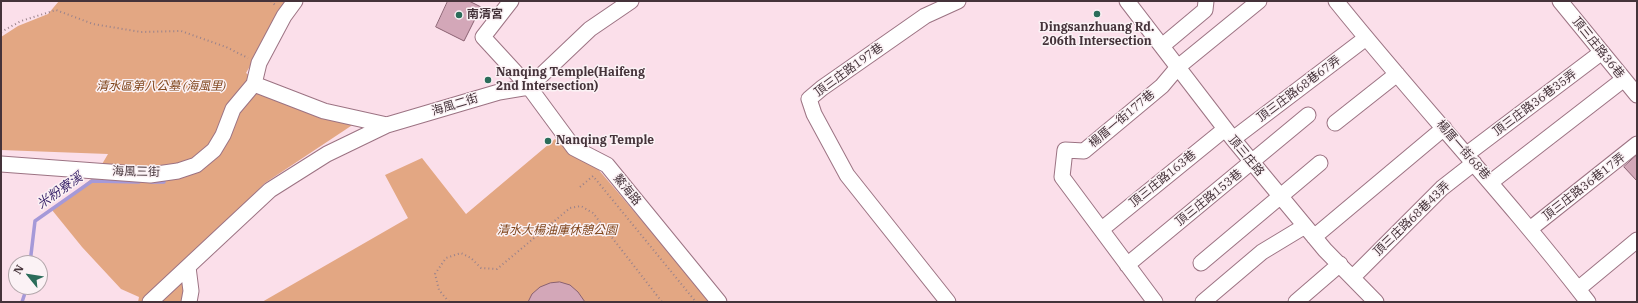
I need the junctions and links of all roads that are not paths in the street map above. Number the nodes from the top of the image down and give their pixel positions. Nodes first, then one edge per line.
1 (295, 1) edge
2 (511, 1) edge
3 (631, 1) edge
4 (958, 1) edge
5 (1127, 1) edge
6 (1206, 1) edge
7 (1259, 1) edge
8 (1336, 1) edge
9 (1560, 1) edge
10 (1366, 38) junction
11 (1162, 46) junction
12 (1602, 52) junction
13 (1178, 67) junction
14 (1397, 74) junction
15 (1624, 79) junction
16 (254, 84) junction
17 (529, 87) junction
18 (1637, 95) edge
19 (1308, 115) dead end
20 (1336, 123) dead end
21 (388, 125) junction
22 (1444, 128) junction
23 (1229, 134) junction
24 (1637, 144) edge
25 (1471, 158) junction
26 (1252, 163) junction
27 (1320, 163) dead end
28 (1, 164) edge
29 (1491, 182) junction
30 (1280, 197) junction
31 (1102, 229) junction
32 (1530, 229) junction
33 (1310, 232) junction
34 (1637, 240) edge
35 (1201, 263) dead end
36 (1340, 264) junction
37 (1127, 265) junction
38 (188, 267) junction
39 (1353, 277) junction
40 (1578, 289) junction
41 (150, 302) edge
42 (189, 302) edge
43 (719, 302) edge
44 (948, 302) edge
45 (1155, 302) edge
46 (1203, 302) edge
47 (1296, 302) edge
48 (1376, 302) edge
49 (1588, 302) edge

1 - 16 street, 海風三街
2 - 17 street, 鰲海路
3 - 17 street
4 - 44 street, 頂三庄路197巷
5 - 11 street, 頂三庄路
6 - 11 street
7 - 13 street, 楊厝一街177巷
8 - 10 street, 楊厝一街68巷
9 - 12 street, 頂三庄路36巷
10 - 14 street, 楊厝一街68巷
10 - 23 street, 頂三庄路68巷67弄
11 - 13 street, 頂三庄路
12 - 15 street, 頂三庄路36巷
12 - 25 street, 頂三庄路36巷35弄
13 - 23 street, 頂三庄路
13 - 31 street, 楊厝一街177巷
14 - 20 street
14 - 22 street, 楊厝一街68巷
15 - 18 street, 頂三庄路36巷
15 - 29 street
16 - 21 street, 海風二街
16 - 28 street, 海風三街
17 - 21 street, 海風二街
17 - 43 street, 鰲海路
19 - 26 street, 頂三庄路153巷
21 - 38 street
22 - 25 street, 楊厝一街68巷
22 - 33 street
23 - 26 street, 頂三庄路
23 - 31 street, 頂三庄路163巷
24 - 32 street, 頂三庄路36巷17弄
25 - 29 street, 楊厝一街68巷
25 - 39 street, 頂三庄路68巷43弄
26 - 30 street, 頂三庄路
26 - 37 street, 頂三庄路153巷
27 - 30 street
29 - 32 street, 楊厝一街68巷
30 - 33 street, 頂三庄路
30 - 35 street
31 - 37 street, 楊厝一街177巷
32 - 40 street, 楊厝一街68巷
33 - 36 street, 頂三庄路
33 - 46 street
34 - 40 street
36 - 39 street, 頂三庄路
36 - 47 street
37 - 45 street, 楊厝一街177巷
38 - 41 street
38 - 42 street
39 - 48 street, 頂三庄路
40 - 49 street, 楊厝一街68巷

